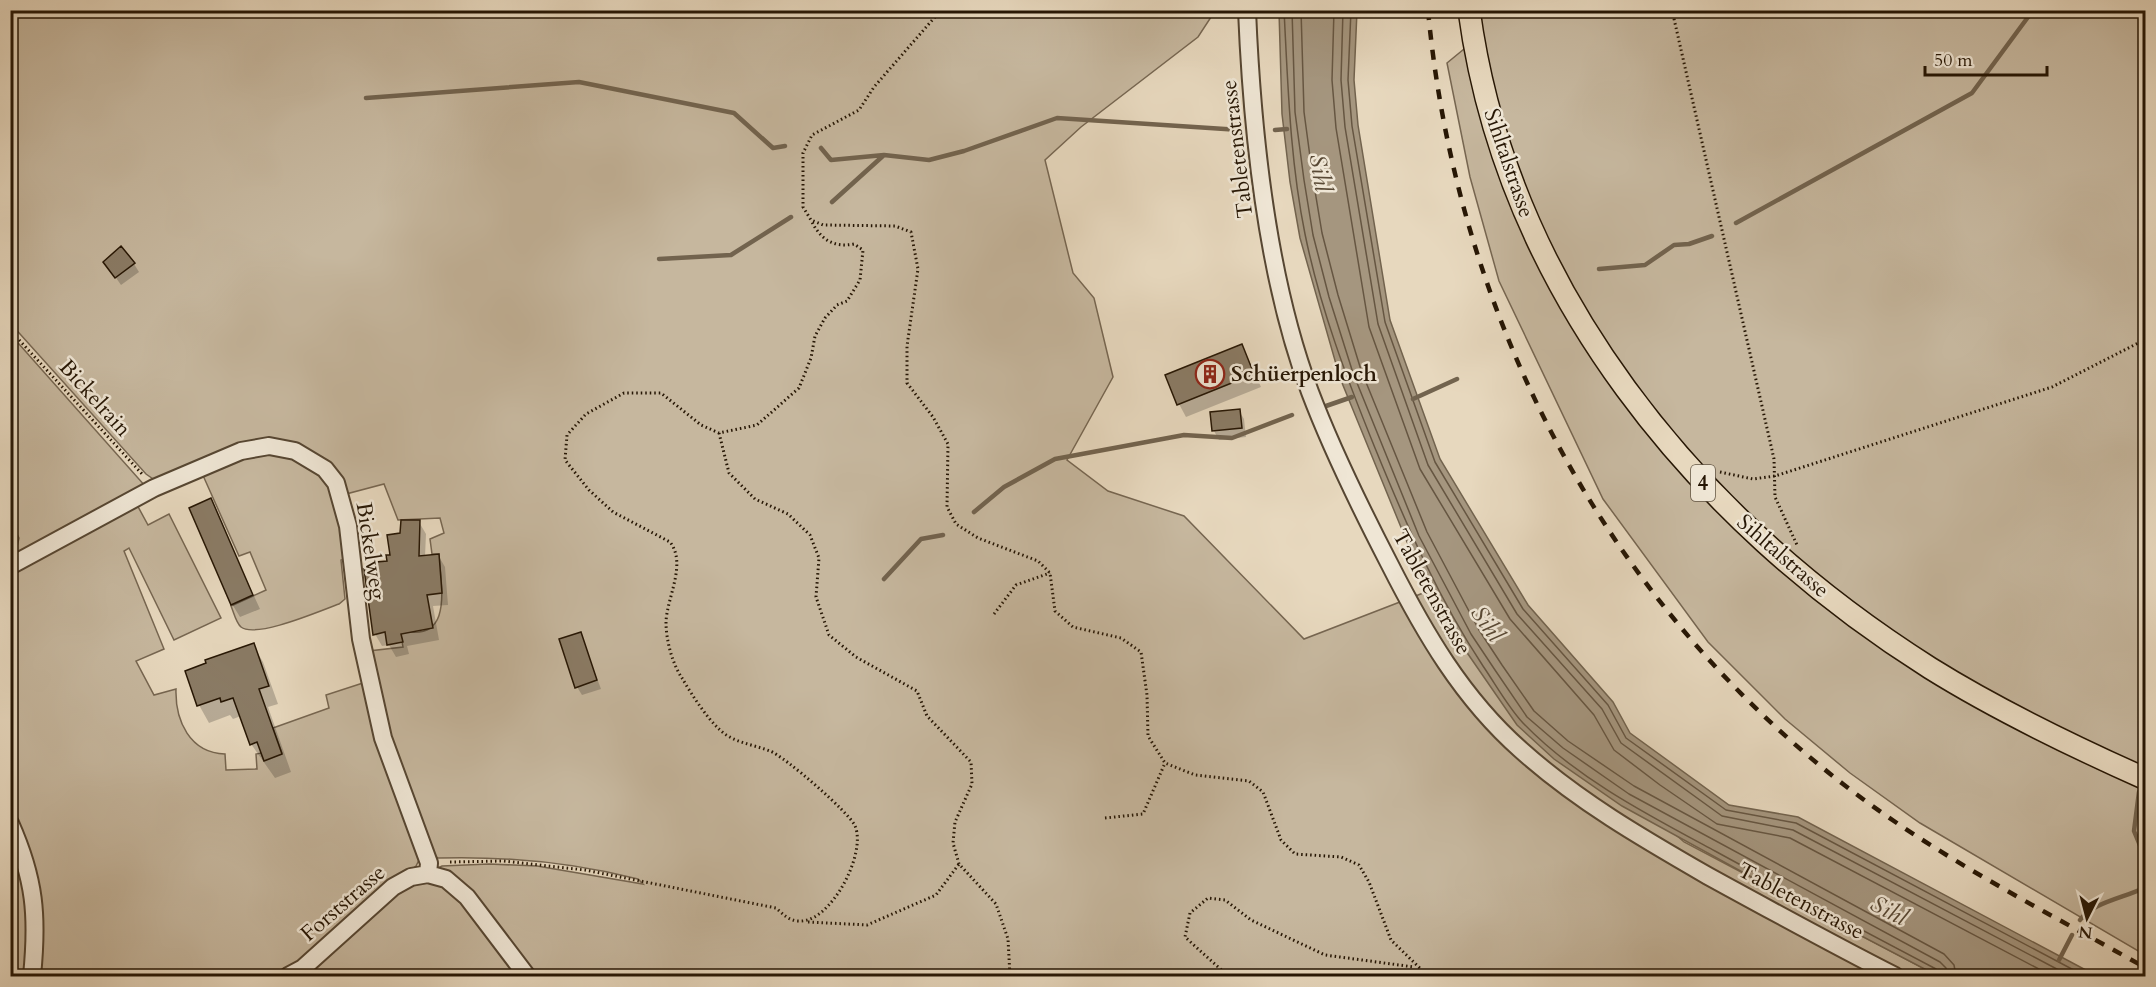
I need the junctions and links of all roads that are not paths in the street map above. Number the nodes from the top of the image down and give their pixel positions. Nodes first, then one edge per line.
1 (1247, 10) edge
2 (1469, 10) edge
3 (10, 566) edge
4 (2145, 779) edge
5 (10, 823) edge
6 (428, 874) junction
7 (32, 976) edge
8 (288, 976) edge
9 (527, 976) edge
10 (1895, 976) edge

1 - 10 street, Tabletenstrasse
2 - 4 main road, Sihltalstrasse / 4
3 - 6 street, Bickelweg
5 - 7 street
6 - 8 street, Forststrasse
6 - 9 street

